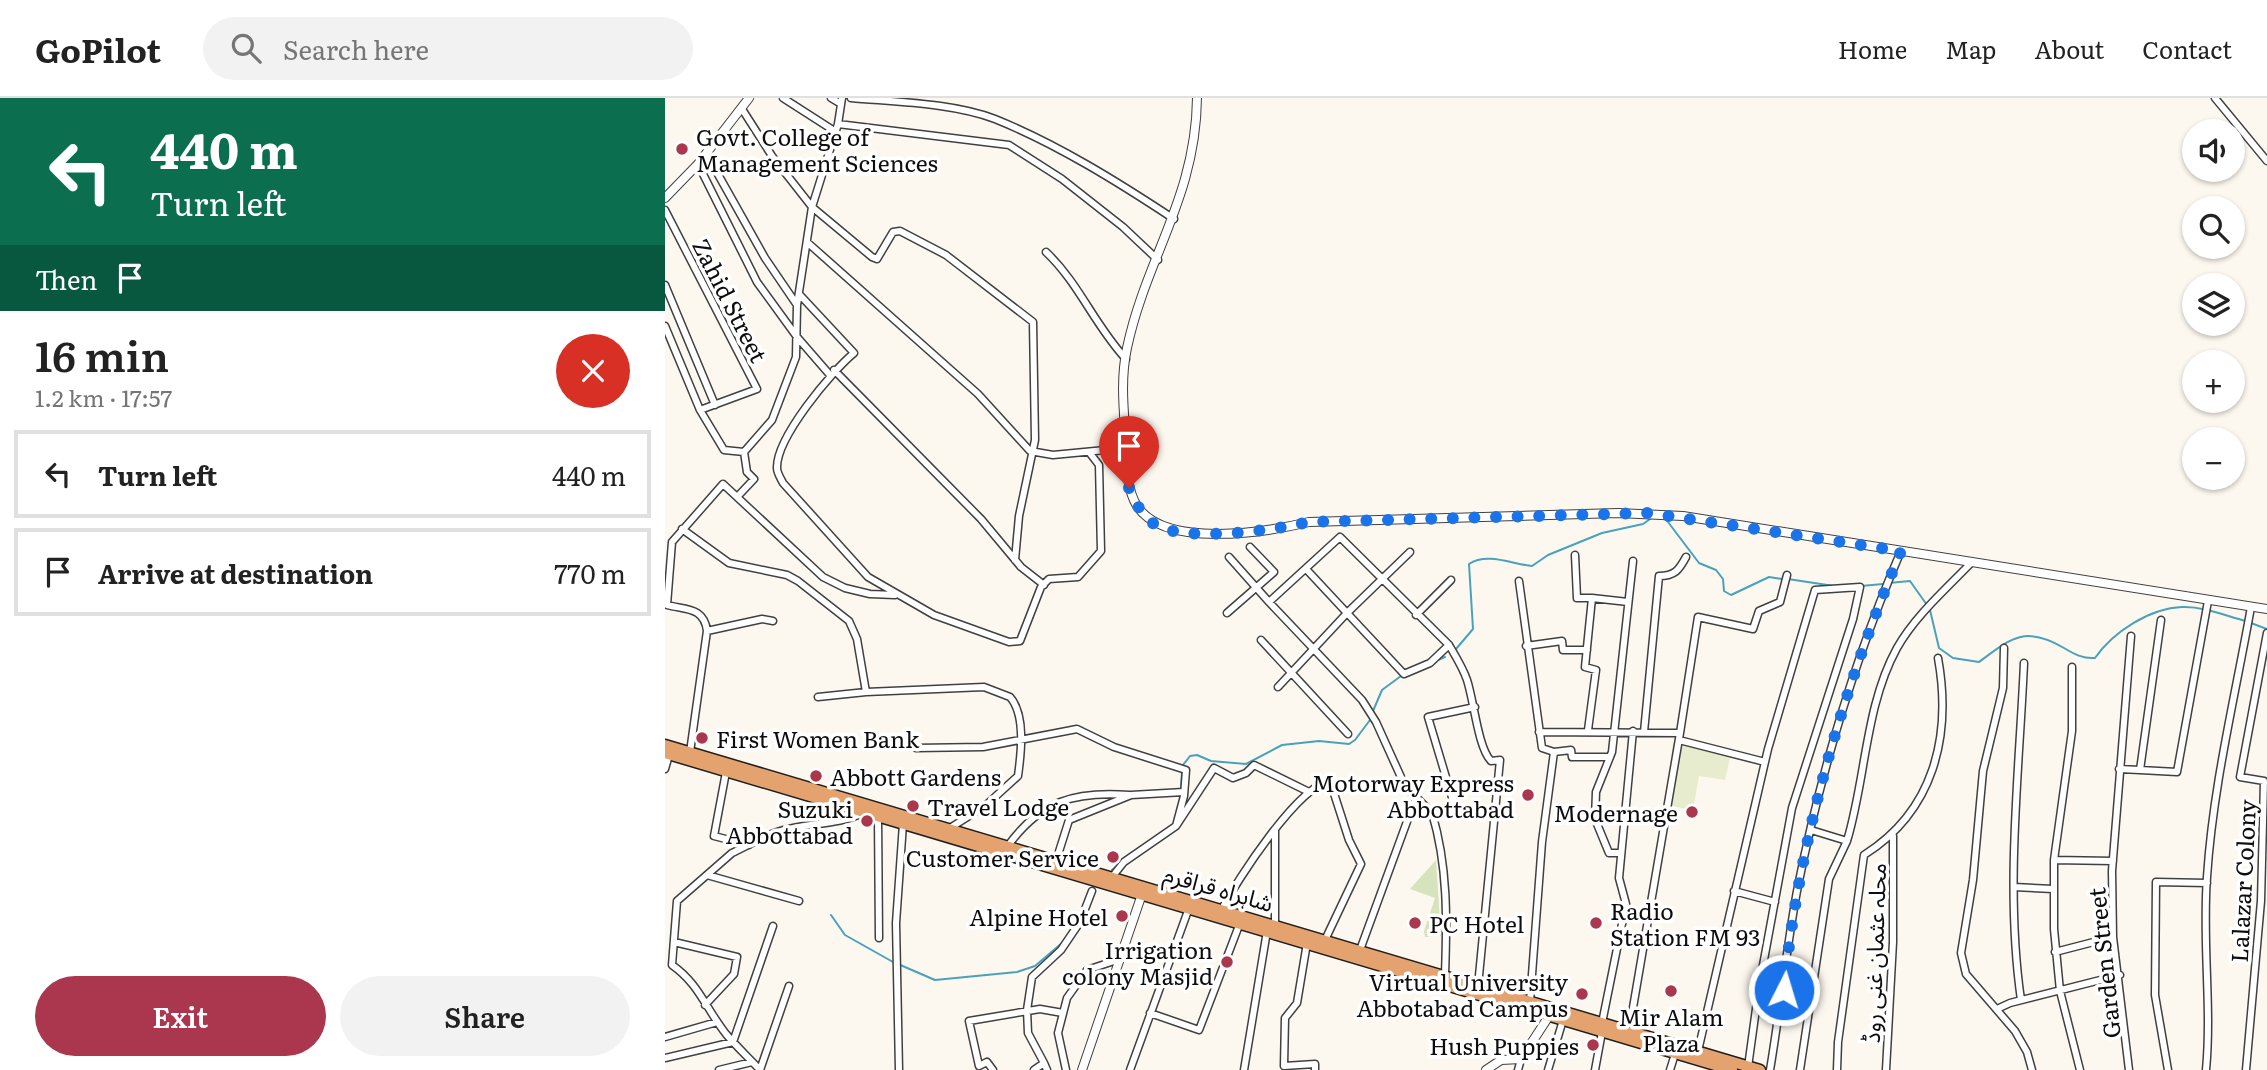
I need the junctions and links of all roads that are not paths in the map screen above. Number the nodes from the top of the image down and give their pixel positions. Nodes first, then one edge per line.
1 (749, 98) edge
2 (783, 98) edge
3 (831, 98) edge
4 (851, 98) edge
5 (1197, 98) edge
6 (2215, 98) edge
7 (841, 101) edge
8 (742, 109) junction
9 (838, 124) junction
10 (835, 132) junction
11 (706, 153) junction
12 (2267, 161) edge
13 (698, 164) junction
14 (665, 198) edge
15 (812, 207) junction
16 (665, 210) edge
17 (1174, 219) junction
18 (808, 243) junction
19 (1046, 252) dead end
20 (1158, 260) junction
21 (665, 285) edge
22 (799, 294) junction
23 (797, 305) junction
24 (665, 326) edge
25 (797, 337) junction
26 (1126, 359) junction
27 (832, 372) junction
28 (715, 405) junction
29 (700, 410) junction
30 (1126, 448) junction
31 (1030, 451) junction
32 (744, 452) junction
33 (1089, 452) junction
34 (738, 496) junction
35 (682, 529) junction
36 (1250, 547) dead end
37 (1901, 551) junction
38 (1410, 552) dead end
39 (1576, 555) dead end
40 (1229, 557) dead end
41 (1686, 557) dead end
42 (1015, 560) junction
43 (1633, 561) dead end
44 (1971, 563) junction
45 (1306, 569) junction
46 (1787, 575) dead end
47 (1381, 579) junction
48 (1451, 580) dead end
49 (1519, 581) dead end
50 (1044, 585) junction
51 (1256, 588) junction
52 (898, 595) junction
53 (1592, 598) junction
54 (1628, 601) junction
55 (2208, 601) junction
56 (1269, 602) junction
57 (2251, 607) junction
58 (2267, 609) edge
59 (1347, 612) junction
60 (1227, 613) dead end
61 (1416, 615) junction
62 (2161, 620) dead end
63 (773, 621) dead end
64 (707, 631) junction
65 (2267, 633) edge
66 (2131, 636) dead end
67 (1261, 640) dead end
68 (1449, 645) junction
69 (1526, 646) junction
70 (1312, 648) junction
71 (2004, 648) dead end
72 (1587, 650) junction
73 (1938, 658) dead end
74 (2024, 663) dead end
75 (2072, 667) dead end
76 (1290, 674) junction
77 (1279, 687) dead end
78 (866, 692) junction
79 (818, 697) dead end
80 (1475, 707) junction
81 (1588, 730) junction
82 (1614, 730) junction
83 (1633, 731) junction
84 (1539, 732) junction
85 (1644, 732) junction
86 (1348, 734) dead end
87 (1679, 736) junction
88 (1020, 741) junction
89 (916, 748) dead end
90 (666, 751) edge
91 (690, 752) junction
92 (1554, 752) junction
93 (1609, 757) junction
94 (1765, 762) junction
95 (665, 769) edge
96 (2119, 769) junction
97 (2140, 770) junction
98 (726, 772) junction
99 (1184, 792) junction
100 (1309, 792) junction
101 (1131, 795) junction
102 (1416, 797) junction
103 (863, 813) junction
104 (1432, 813) junction
105 (878, 817) junction
106 (903, 824) junction
107 (1176, 826) junction
108 (948, 829) junction
109 (1275, 829) junction
110 (1811, 830) junction
111 (1893, 836) junction
112 (964, 839) junction
113 (1847, 841) junction
114 (749, 845) junction
115 (1007, 847) junction
116 (1621, 853) junction
117 (2055, 860) junction
118 (1056, 861) junction
119 (2113, 861) junction
120 (707, 875) junction
121 (1102, 878) junction
122 (2207, 883) junction
123 (2014, 887) junction
124 (2053, 889) junction
125 (1092, 891) dead end
126 (1734, 891) junction
127 (1142, 894) junction
128 (799, 901) dead end
129 (1775, 902) junction
130 (1189, 908) junction
131 (1222, 909) junction
132 (1240, 923) junction
133 (773, 926) dead end
134 (1271, 928) junction
135 (2113, 937) junction
136 (879, 938) dead end
137 (1325, 940) junction
138 (674, 942) junction
139 (1307, 943) junction
140 (1360, 950) junction
141 (2055, 952) junction
142 (1120, 959) junction
143 (668, 965) edge
144 (1445, 975) junction
145 (2120, 975) junction
146 (789, 986) dead end
147 (1478, 986) junction
148 (2060, 991) junction
149 (2021, 1000) junction
150 (1530, 1001) junction
151 (705, 1005) junction
152 (1997, 1009) junction
153 (1027, 1010) junction
154 (1063, 1013) junction
155 (1150, 1013) junction
156 (1549, 1016) junction
157 (1563, 1020) junction
158 (717, 1022) junction
159 (1608, 1029) junction
160 (1629, 1031) junction
161 (665, 1037) edge
162 (733, 1042) junction
163 (1698, 1051) junction
164 (1675, 1054) junction
165 (665, 1058) edge
166 (1521, 1059) junction
167 (752, 1062) junction
168 (1045, 1066) edge
169 (1748, 1067) junction
170 (1286, 1068) edge
171 (1724, 1069) edge
172 (719, 1070) edge
173 (760, 1070) edge
174 (899, 1070) edge
175 (993, 1070) edge
176 (1034, 1070) edge
177 (1066, 1070) edge
178 (1081, 1070) edge
179 (1130, 1070) edge
180 (1244, 1070) edge
181 (1315, 1070) edge
182 (1480, 1070) edge
183 (1486, 1070) edge
184 (1518, 1070) edge
185 (1548, 1070) edge
186 (1595, 1070) edge
187 (1670, 1070) edge
188 (1760, 1070) edge
189 (1770, 1070) edge
190 (1800, 1070) edge
191 (1837, 1070) edge
192 (1886, 1070) edge
193 (2032, 1070) edge
194 (2080, 1070) edge
195 (2129, 1070) edge
196 (2168, 1070) edge
197 (2207, 1070) edge
198 (2246, 1070) edge

1 - 8 street
2 - 10 street
3 - 7 street
4 - 17 street
5 - 17 street
6 - 12 street
7 - 9 street
8 - 11 street
8 - 15 street
9 - 10 street
9 - 20 street
10 - 15 street
11 - 13 street
11 - 23 street
13 - 14 street
13 - 25 street
15 - 18 street
15 - 31 street
16 - 28 street, Zahid Street
17 - 20 street
18 - 22 street
18 - 31 street
19 - 26 street
20 - 26 street
21 - 28 street
22 - 23 street
22 - 27 street
23 - 25 street
24 - 29 street
25 - 27 street
25 - 32 street
26 - 30 street
27 - 42 street
27 - 52 street
28 - 29 street, Zahid Street
29 - 32 street
30 - 33 street
30 - 37 street
31 - 33 street
31 - 42 street
32 - 34 street
33 - 50 street
34 - 35 street
34 - 52 street
35 - 64 street
35 - 78 street
36 - 51 street
37 - 44 street
37 - 110 street
38 - 47 street
39 - 53 street
40 - 51 street
41 - 85 street
42 - 50 street
43 - 54 street
44 - 55 street
44 - 113 street
45 - 47 street
45 - 56 street
45 - 59 street
46 - 87 street
47 - 59 street
47 - 61 street
48 - 61 street
49 - 69 street
50 - 52 street
51 - 56 street
51 - 60 street
53 - 54 street
53 - 72 street
54 - 82 street
55 - 57 street
55 - 97 street
56 - 70 street
57 - 58 street
57 - 122 street, Lalazar Colony
59 - 68 street
59 - 70 street
61 - 68 street
62 - 97 street
63 - 64 street
64 - 91 street
65 - 198 street, Lalazar Colony
66 - 96 street, Garden Street
67 - 76 street
68 - 80 street
69 - 72 street
69 - 84 street
70 - 76 street
70 - 102 street
71 - 152 street
72 - 81 street
73 - 111 street
74 - 123 street
75 - 117 street
76 - 77 street
76 - 86 street
78 - 79 street
78 - 88 street
80 - 104 street
80 - 147 street
81 - 82 street
81 - 84 street
82 - 83 street
82 - 93 street
83 - 85 street
83 - 116 street
84 - 92 street
85 - 87 street
87 - 94 street
87 - 160 street
88 - 89 street
88 - 99 street
88 - 108 street
90 - 91 highway, شاہراہ قراقرم
90 - 95 street
90 - 98 highway, شاہراہ قراقرم
91 - 108 highway, شاہراہ قراقرم
92 - 93 street
92 - 150 street
93 - 116 street
94 - 126 street
94 - 129 street
96 - 97 street
96 - 119 street, Garden Street
98 - 103 highway, شاہراہ قراقرم
98 - 114 street
99 - 101 street
99 - 107 street
100 - 107 street
100 - 109 street
100 - 137 street
101 - 115 street
101 - 118 street
102 - 104 street
102 - 140 street
103 - 105 highway, شاہراہ قراقرم
103 - 114 street
104 - 144 street
105 - 106 highway, شاہراہ قراقرم
105 - 136 street
106 - 112 highway, شاہراہ قراقرم
106 - 174 street
107 - 121 street
108 - 112 highway, شاہراہ قراقرم
109 - 131 street
109 - 134 street
110 - 113 street
110 - 189 street
111 - 191 street
111 - 192 street, محلہ عثمان غنی روڈ
112 - 115 highway, شاہراہ قراقرم
112 - 121 highway, شاہراہ قراقرم
113 - 190 street
114 - 120 street
115 - 118 highway, شاہراہ قراقرم
116 - 159 street
117 - 119 street
117 - 124 street
118 - 121 highway, شاہراہ قراقرم
119 - 135 street, Garden Street
120 - 128 street
120 - 138 street
121 - 127 highway, شاہراہ قراقرم
121 - 131 highway, شاہراہ قراقرم
122 - 196 street
122 - 197 street, Lalazar Colony
123 - 124 street
123 - 149 street
124 - 141 street
125 - 153 street
126 - 129 street
126 - 163 street
127 - 130 highway, شاہراہ قراقرم
127 - 142 street
129 - 169 street
130 - 132 highway, شاہراہ قراقرم
130 - 155 street
131 - 134 highway, شاہراہ قراقرم
132 - 134 highway, شاہراہ قراقرم
132 - 155 street
133 - 162 street
134 - 137 highway, شاہراہ قراقرم
134 - 139 highway, شاہراہ قراقرم
134 - 180 street
135 - 141 street
135 - 145 street, Garden Street
137 - 140 highway, شاہراہ قراقرم
138 - 143 street
138 - 151 street
139 - 156 highway, شاہراہ قراقرم
139 - 170 street
140 - 144 highway, شاہراہ قراقرم
141 - 148 street
142 - 154 street
142 - 178 street
143 - 151 street
144 - 147 highway, شاہراہ قراقرم
145 - 148 street
145 - 195 street, Garden Street
146 - 173 street
147 - 150 highway, شاہراہ قراقرم
148 - 149 street
148 - 194 street
149 - 152 street
150 - 159 highway, شاہراہ قراقرم
151 - 158 street
152 - 193 street
153 - 154 street
153 - 168 street
153 - 175 street
154 - 177 street
155 - 179 street
156 - 157 highway, شاہراہ قراقرم
156 - 166 street
157 - 159 highway, شاہراہ قراقرم
157 - 185 street
158 - 161 street
158 - 162 street
159 - 160 highway, شاہراہ قراقرم
159 - 164 highway, شاہراہ قراقرم
159 - 186 street
160 - 163 highway, شاہراہ قراقرم
162 - 165 street
162 - 167 street
163 - 169 highway, شاہراہ قراقرم
164 - 171 highway, شاہراہ قراقرم
164 - 187 street
166 - 183 street
166 - 184 street
167 - 172 street
167 - 173 street
168 - 176 street
169 - 188 highway, شاہراہ قراقرم
170 - 181 street
182 - 183 street

